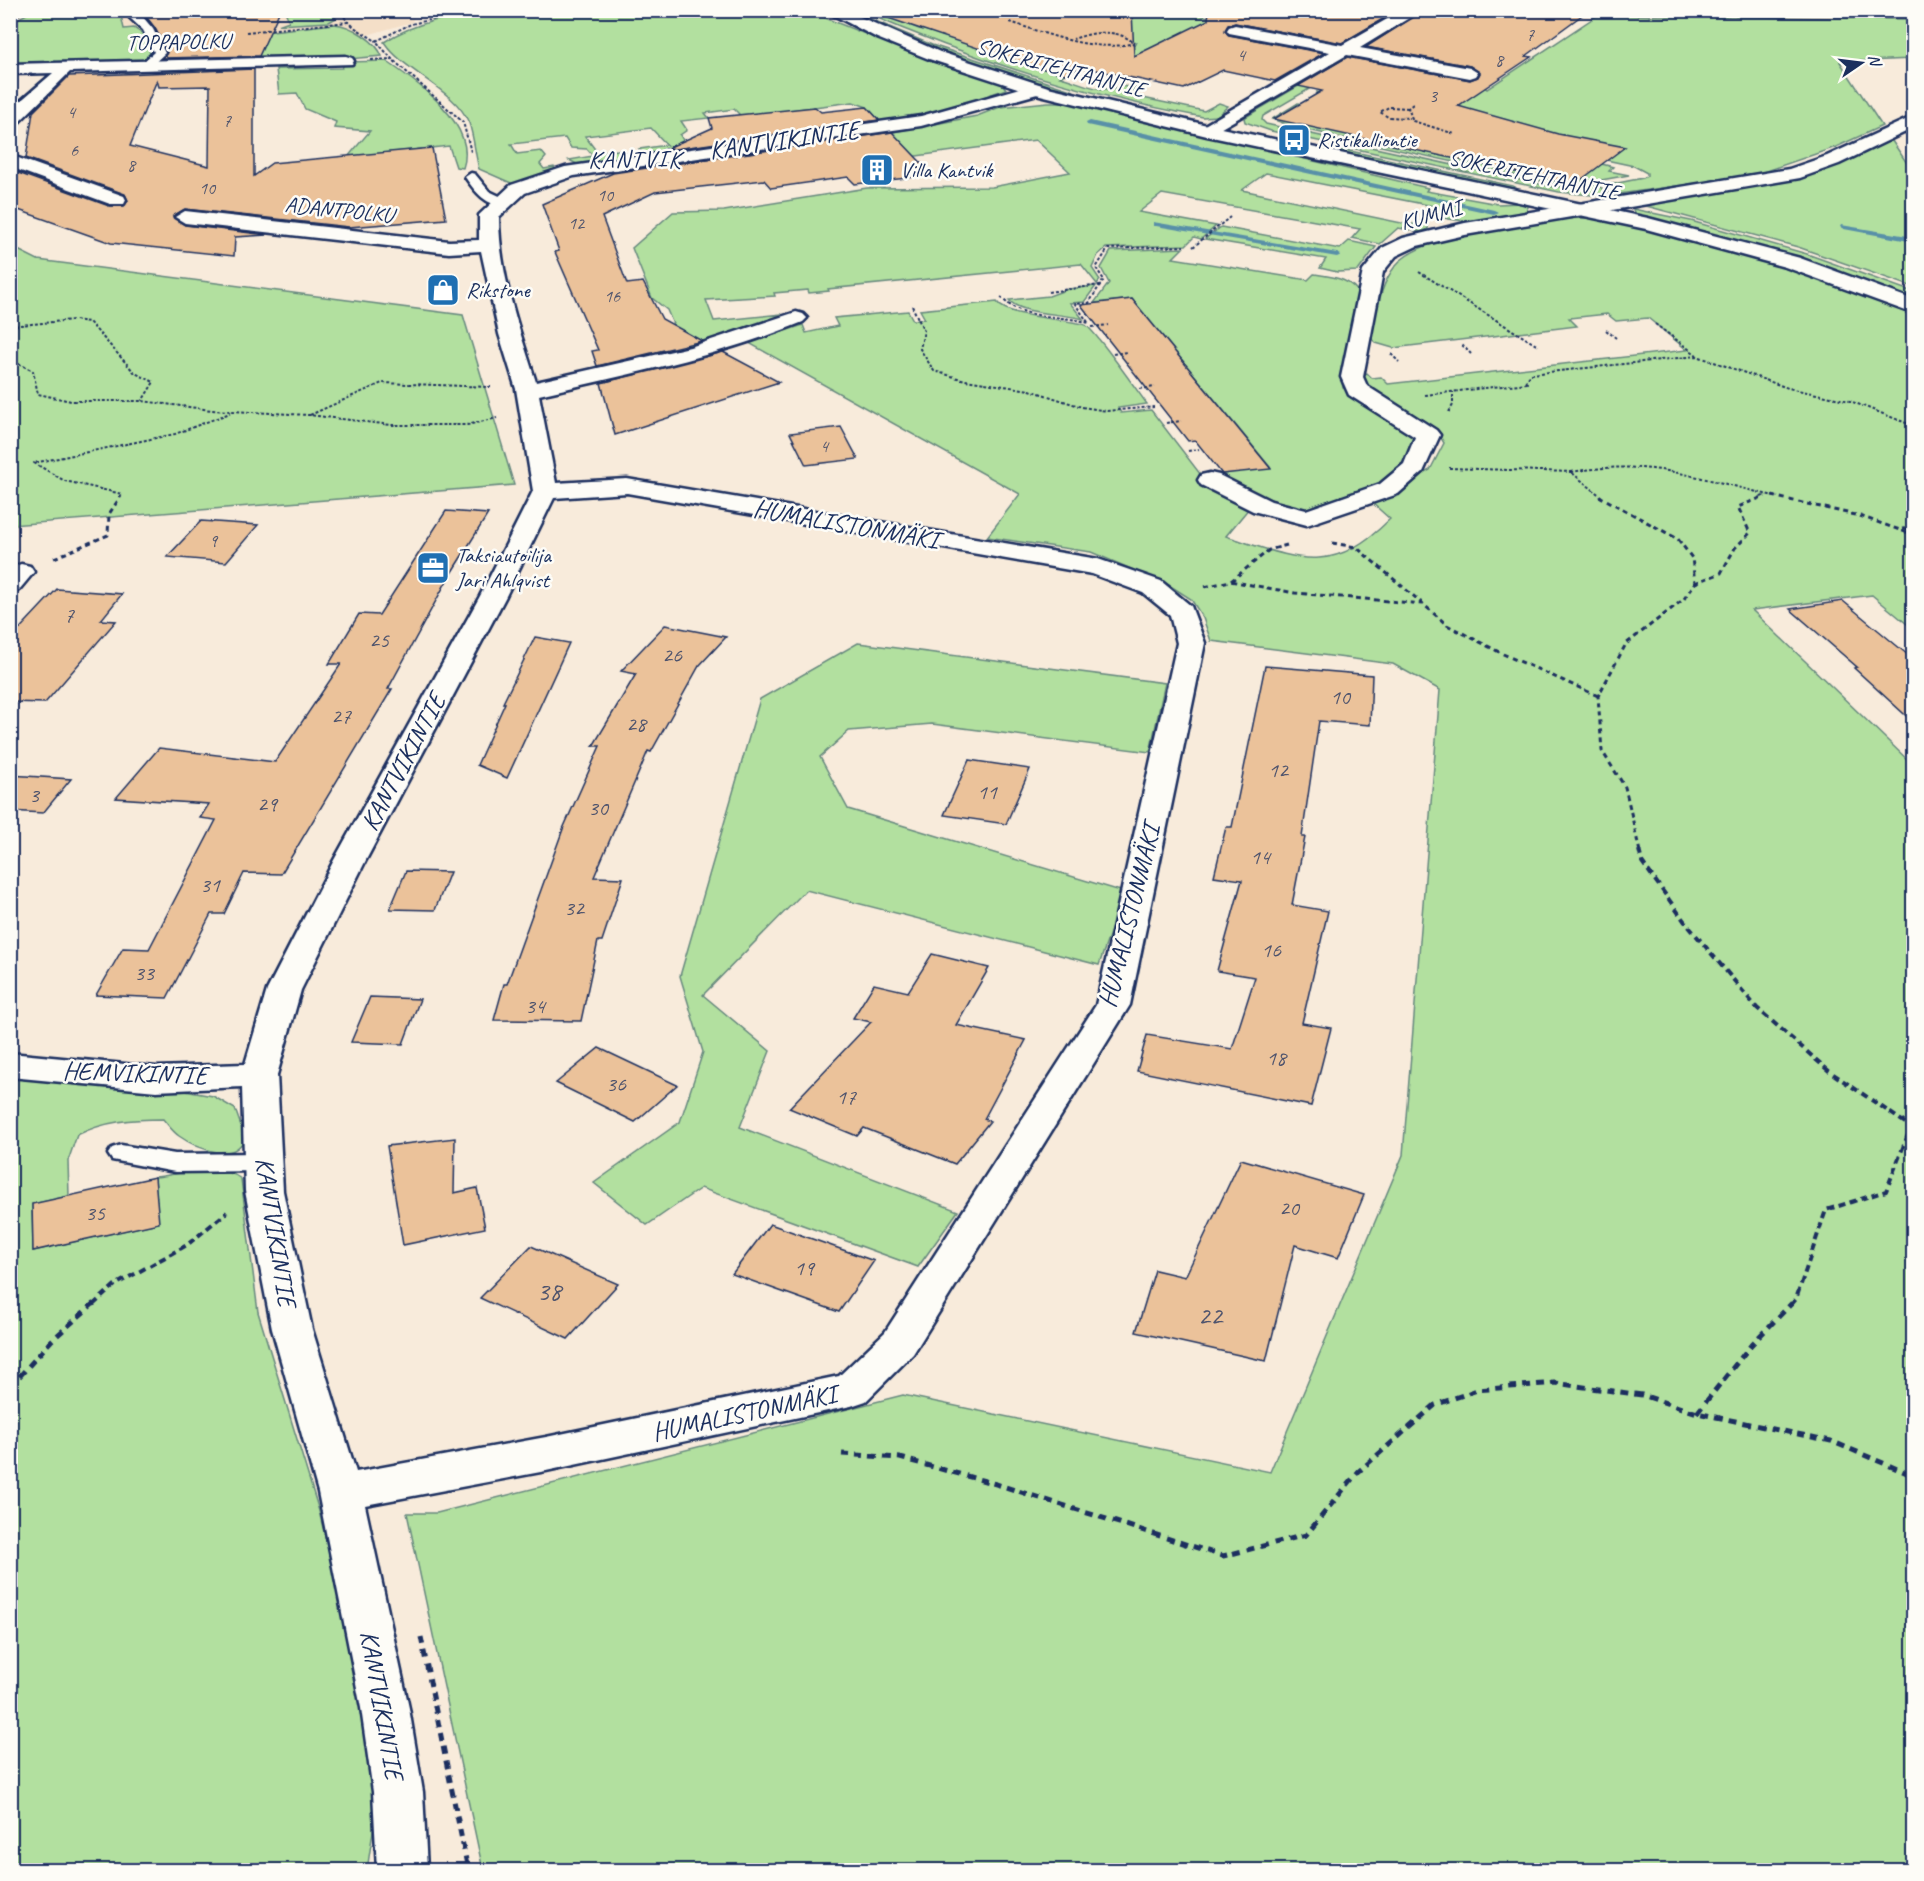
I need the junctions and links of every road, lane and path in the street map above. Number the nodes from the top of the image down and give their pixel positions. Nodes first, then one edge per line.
1 (26, 10) edge
2 (132, 10) edge
3 (337, 10) edge
4 (475, 10) edge
5 (831, 10) edge
6 (1414, 10) edge
7 (10, 20) edge
8 (348, 22) junction
9 (1010, 22) dead end
10 (1235, 30) dead end
11 (243, 33) dead end
12 (1072, 39) junction
13 (376, 41) junction
14 (1345, 50) junction
15 (346, 61) dead end
16 (147, 64) junction
17 (66, 67) junction
18 (10, 69) edge
19 (1470, 73) dead end
20 (1035, 88) junction
21 (1413, 104) dead end
22 (1408, 108) junction
23 (1411, 118) junction
24 (10, 121) edge
25 (1914, 121) edge
26 (1205, 130) junction
27 (1455, 134) dead end
28 (10, 160) edge
29 (471, 177) dead end
30 (509, 196) junction
31 (117, 200) dead end
32 (1581, 209) junction
33 (185, 218) dead end
34 (1230, 218) dead end
35 (489, 245) junction
36 (1184, 246) dead end
37 (1193, 247) dead end
38 (1380, 263) junction
39 (1100, 285) junction
40 (1048, 292) dead end
41 (1001, 297) dead end
42 (912, 306) dead end
43 (1914, 308) edge
44 (796, 318) dead end
45 (1655, 324) dead end
46 (1108, 325) dead end
47 (10, 326) edge
48 (1092, 327) dead end
49 (1606, 330) dead end
50 (1616, 338) dead end
51 (1462, 345) dead end
52 (1538, 346) dead end
53 (1127, 352) dead end
54 (1390, 353) dead end
55 (1113, 354) dead end
56 (1471, 354) dead end
57 (1697, 356) junction
58 (10, 359) edge
59 (1399, 362) dead end
60 (1155, 387) dead end
61 (1140, 389) dead end
62 (530, 399) junction
63 (142, 401) junction
64 (1374, 401) junction
65 (1154, 407) dead end
66 (234, 411) junction
67 (309, 415) junction
68 (1181, 421) dead end
69 (1166, 423) dead end
70 (1914, 426) edge
71 (1415, 467) junction
72 (1571, 472) junction
73 (1210, 480) dead end
74 (545, 491) junction
75 (1766, 495) junction
76 (1914, 528) edge
77 (1901, 530) junction
78 (1914, 536) edge
79 (1322, 541) dead end
80 (1289, 544) dead end
81 (16, 578) edge
82 (1695, 583) junction
83 (1423, 604) junction
84 (1598, 696) junction
85 (10, 1065) edge
86 (259, 1075) junction
87 (1912, 1128) edge
88 (121, 1154) dead end
89 (263, 1176) junction
90 (10, 1387) edge
91 (1697, 1413) junction
92 (842, 1454) dead end
93 (1914, 1476) edge
94 (340, 1492) junction
95 (418, 1626) dead end
96 (402, 1870) edge
97 (468, 1870) edge

1 - 7 path
2 - 16 lane
3 - 8 path
4 - 13 path
5 - 20 street, SOKERITEHTAANTIE
6 - 14 street
8 - 11 path
8 - 13 path
9 - 12 path
10 - 14 street
12 - 12 path
13 - 30 path
14 - 19 street
14 - 26 street
15 - 16 street, TOPPAPOLKU
16 - 17 street, TOPPAPOLKU
17 - 18 street, TOPPAPOLKU
17 - 24 street
20 - 26 street, SOKERITEHTAANTIE
20 - 30 street, KANTVIKINTIE
21 - 22 path
22 - 23 path
22 - 23 path
23 - 27 path
25 - 32 street
26 - 32 street, SOKERITEHTAANTIE
28 - 31 street
29 - 30 lane
30 - 35 street
32 - 38 street, KUMMI
32 - 43 street, SOKERITEHTAANTIE
33 - 35 street, ADANTPOLKU
34 - 37 path
35 - 62 street
36 - 39 path
38 - 52 path
38 - 64 street, KUMMI
39 - 40 path
39 - 41 path
42 - 65 path
44 - 62 street
45 - 57 path
46 - 48 path
47 - 63 path
49 - 50 path
51 - 56 path
53 - 55 path
54 - 59 path
57 - 64 path
57 - 70 path
58 - 63 path
60 - 61 path
62 - 67 path
62 - 67 path
62 - 74 street
63 - 66 path
64 - 71 street
66 - 67 path
66 - 81 path
68 - 69 path
71 - 72 path
71 - 73 street
72 - 75 path
72 - 82 path
74 - 86 street, KANTVIKINTIE
74 - 94 street, HUMALISTONMÄKI
75 - 77 path
75 - 82 path
76 - 77 path
77 - 78 path
79 - 83 path
80 - 83 path
82 - 84 path
83 - 84 path
84 - 87 path
85 - 86 street, HEMVIKINTIE
86 - 89 street, KANTVIKINTIE
87 - 91 path
88 - 89 lane
89 - 90 path
89 - 94 street, KANTVIKINTIE
91 - 92 path
91 - 93 path
94 - 96 street, KANTVIKINTIE
95 - 97 path

